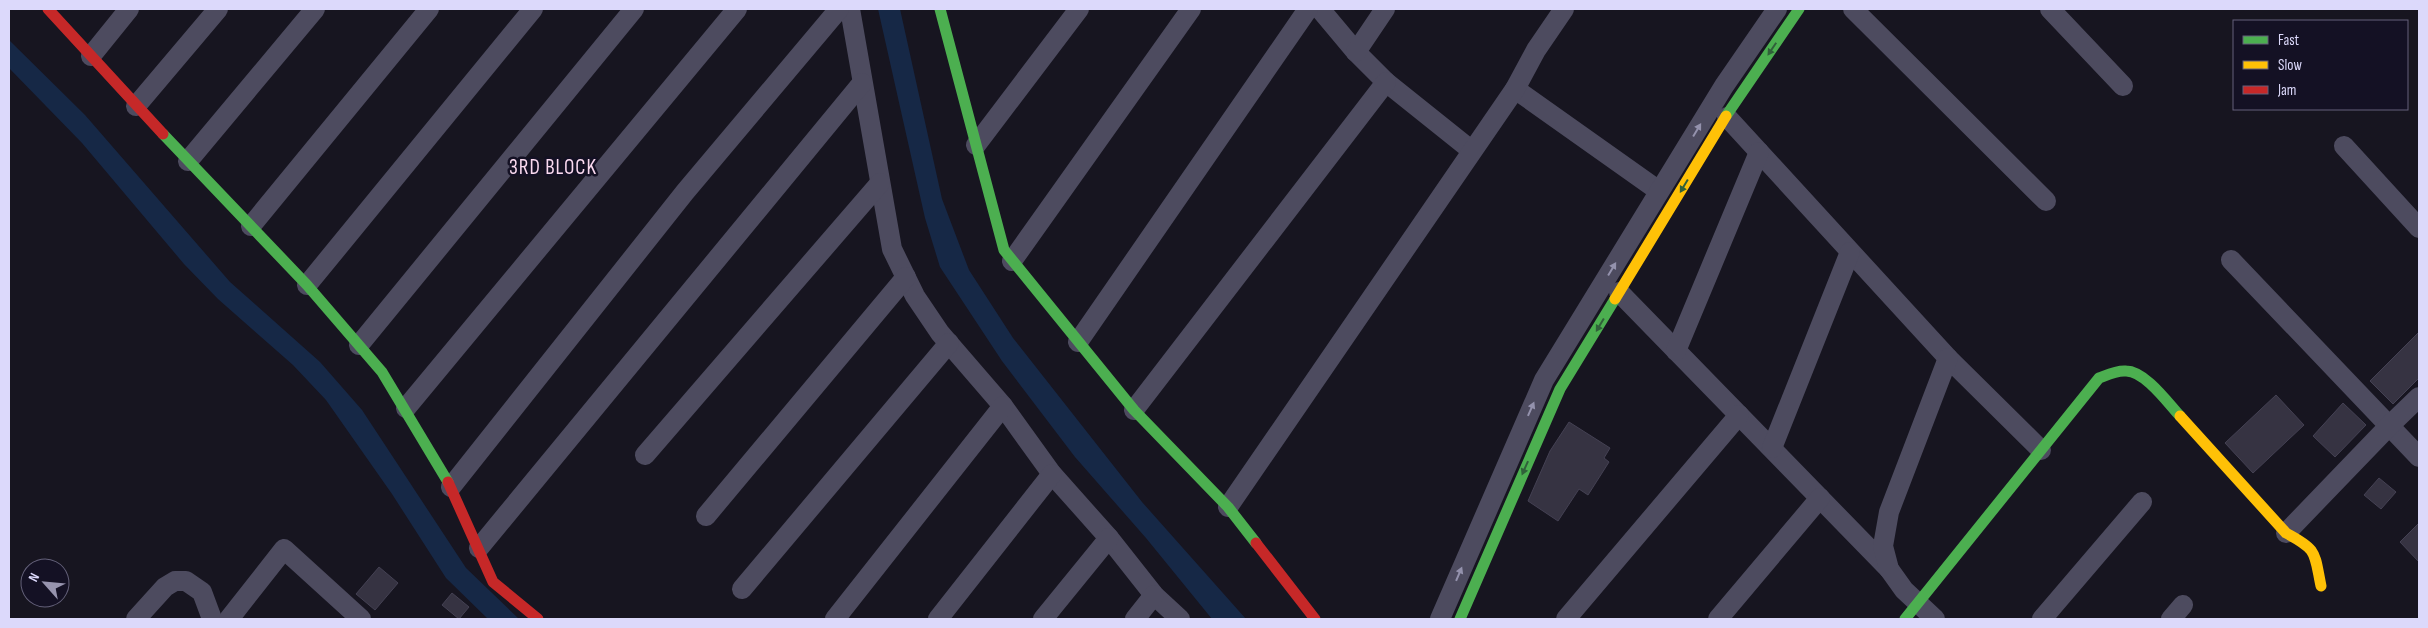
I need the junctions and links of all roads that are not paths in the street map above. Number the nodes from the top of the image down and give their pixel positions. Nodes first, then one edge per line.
1 (48, 9) edge
2 (129, 9) edge
3 (218, 9) edge
4 (315, 9) edge
5 (429, 9) edge
6 (533, 9) edge
7 (634, 9) edge
8 (737, 9) edge
9 (839, 9) edge
10 (850, 9) edge
11 (1079, 9) edge
12 (1191, 9) edge
13 (1308, 9) edge
14 (1320, 9) edge
15 (1385, 9) edge
16 (1564, 9) edge
17 (1777, 9) edge
18 (1799, 9) edge
19 (1853, 9) edge
20 (2050, 9) edge
21 (947, 14) edge
22 (1356, 52) junction
23 (91, 56) junction
24 (1386, 82) junction
25 (862, 83) junction
26 (2123, 86) dead end
27 (1515, 89) junction
28 (136, 106) junction
29 (1727, 116) junction
30 (976, 145) junction
31 (2344, 146) dead end
32 (1472, 150) junction
33 (1759, 152) junction
34 (188, 161) junction
35 (880, 183) junction
36 (1659, 191) junction
37 (2046, 202) dead end
38 (251, 226) junction
39 (2419, 228) edge
40 (1850, 252) junction
41 (1012, 260) junction
42 (2231, 260) dead end
43 (906, 277) junction
44 (307, 285) junction
45 (1619, 292) junction
46 (1078, 342) junction
47 (949, 343) junction
48 (359, 345) junction
49 (1676, 351) junction
50 (1948, 358) junction
51 (2419, 397) edge
52 (1003, 406) junction
53 (406, 408) junction
54 (1134, 410) junction
55 (1739, 415) junction
56 (2390, 425) junction
57 (1772, 448) junction
58 (2041, 450) junction
59 (645, 455) dead end
60 (2419, 457) edge
61 (1052, 474) junction
62 (450, 487) junction
63 (1820, 498) junction
64 (2142, 502) dead end
65 (1228, 507) junction
66 (706, 516) dead end
67 (2286, 533) junction
68 (1109, 538) junction
69 (479, 548) junction
70 (1889, 568) junction
71 (2321, 586) dead end
72 (742, 589) dead end
73 (1154, 595) junction
74 (1918, 604) junction
75 (136, 619) edge
76 (212, 619) edge
77 (230, 619) edge
78 (361, 619) edge
79 (538, 619) edge
80 (835, 619) edge
81 (938, 619) edge
82 (1044, 619) edge
83 (1135, 619) edge
84 (1180, 619) edge
85 (1315, 619) edge
86 (1440, 619) edge
87 (1460, 619) edge
88 (1566, 619) edge
89 (1718, 619) edge
90 (1905, 619) edge
91 (1935, 619) edge
92 (2042, 619) edge

1 - 23 street
2 - 23 street
3 - 28 street
4 - 34 street
5 - 38 street
6 - 44 street
7 - 48 street
8 - 53 street
9 - 62 street
10 - 25 street
11 - 30 street
12 - 41 street
13 - 46 street
14 - 22 street
15 - 22 street
16 - 27 street
36 -> 17 street
18 -> 29 street
19 - 37 street
20 - 26 street
21 - 30 street
22 - 24 street
23 - 28 street
24 - 32 street
24 - 54 street
25 - 35 street
25 - 69 street
27 - 32 street
27 - 36 street
28 - 34 street
29 - 33 street
29 -> 45 street
30 - 41 street
31 - 39 street
32 - 65 street
33 - 40 street
33 - 49 street
34 - 38 street
35 - 43 street
35 - 59 street
86 -> 36 street
38 - 44 street
40 - 50 street
40 - 57 street
41 - 46 street
42 - 56 street
43 - 47 street
43 - 66 street
44 - 48 street
45 - 49 street
45 -> 87 street
46 - 54 street
47 - 52 street
47 - 72 street
48 - 53 street
49 - 55 street
50 - 58 street
50 - 70 street
51 - 56 street
52 - 61 street
52 - 80 street
53 - 62 street
54 - 65 street
55 - 57 street
55 - 88 street
56 - 60 street
56 - 67 street
57 - 63 street
58 - 67 street
58 - 74 street
61 - 68 street
61 - 81 street
62 - 69 street
63 - 70 street
63 - 89 street
64 - 92 street
65 - 85 street
67 - 71 street
68 - 73 street
68 - 82 street
69 - 79 street
70 - 74 street
73 - 83 street
73 - 84 street
74 - 90 street
74 - 91 street
75 - 76 street
77 - 78 street

